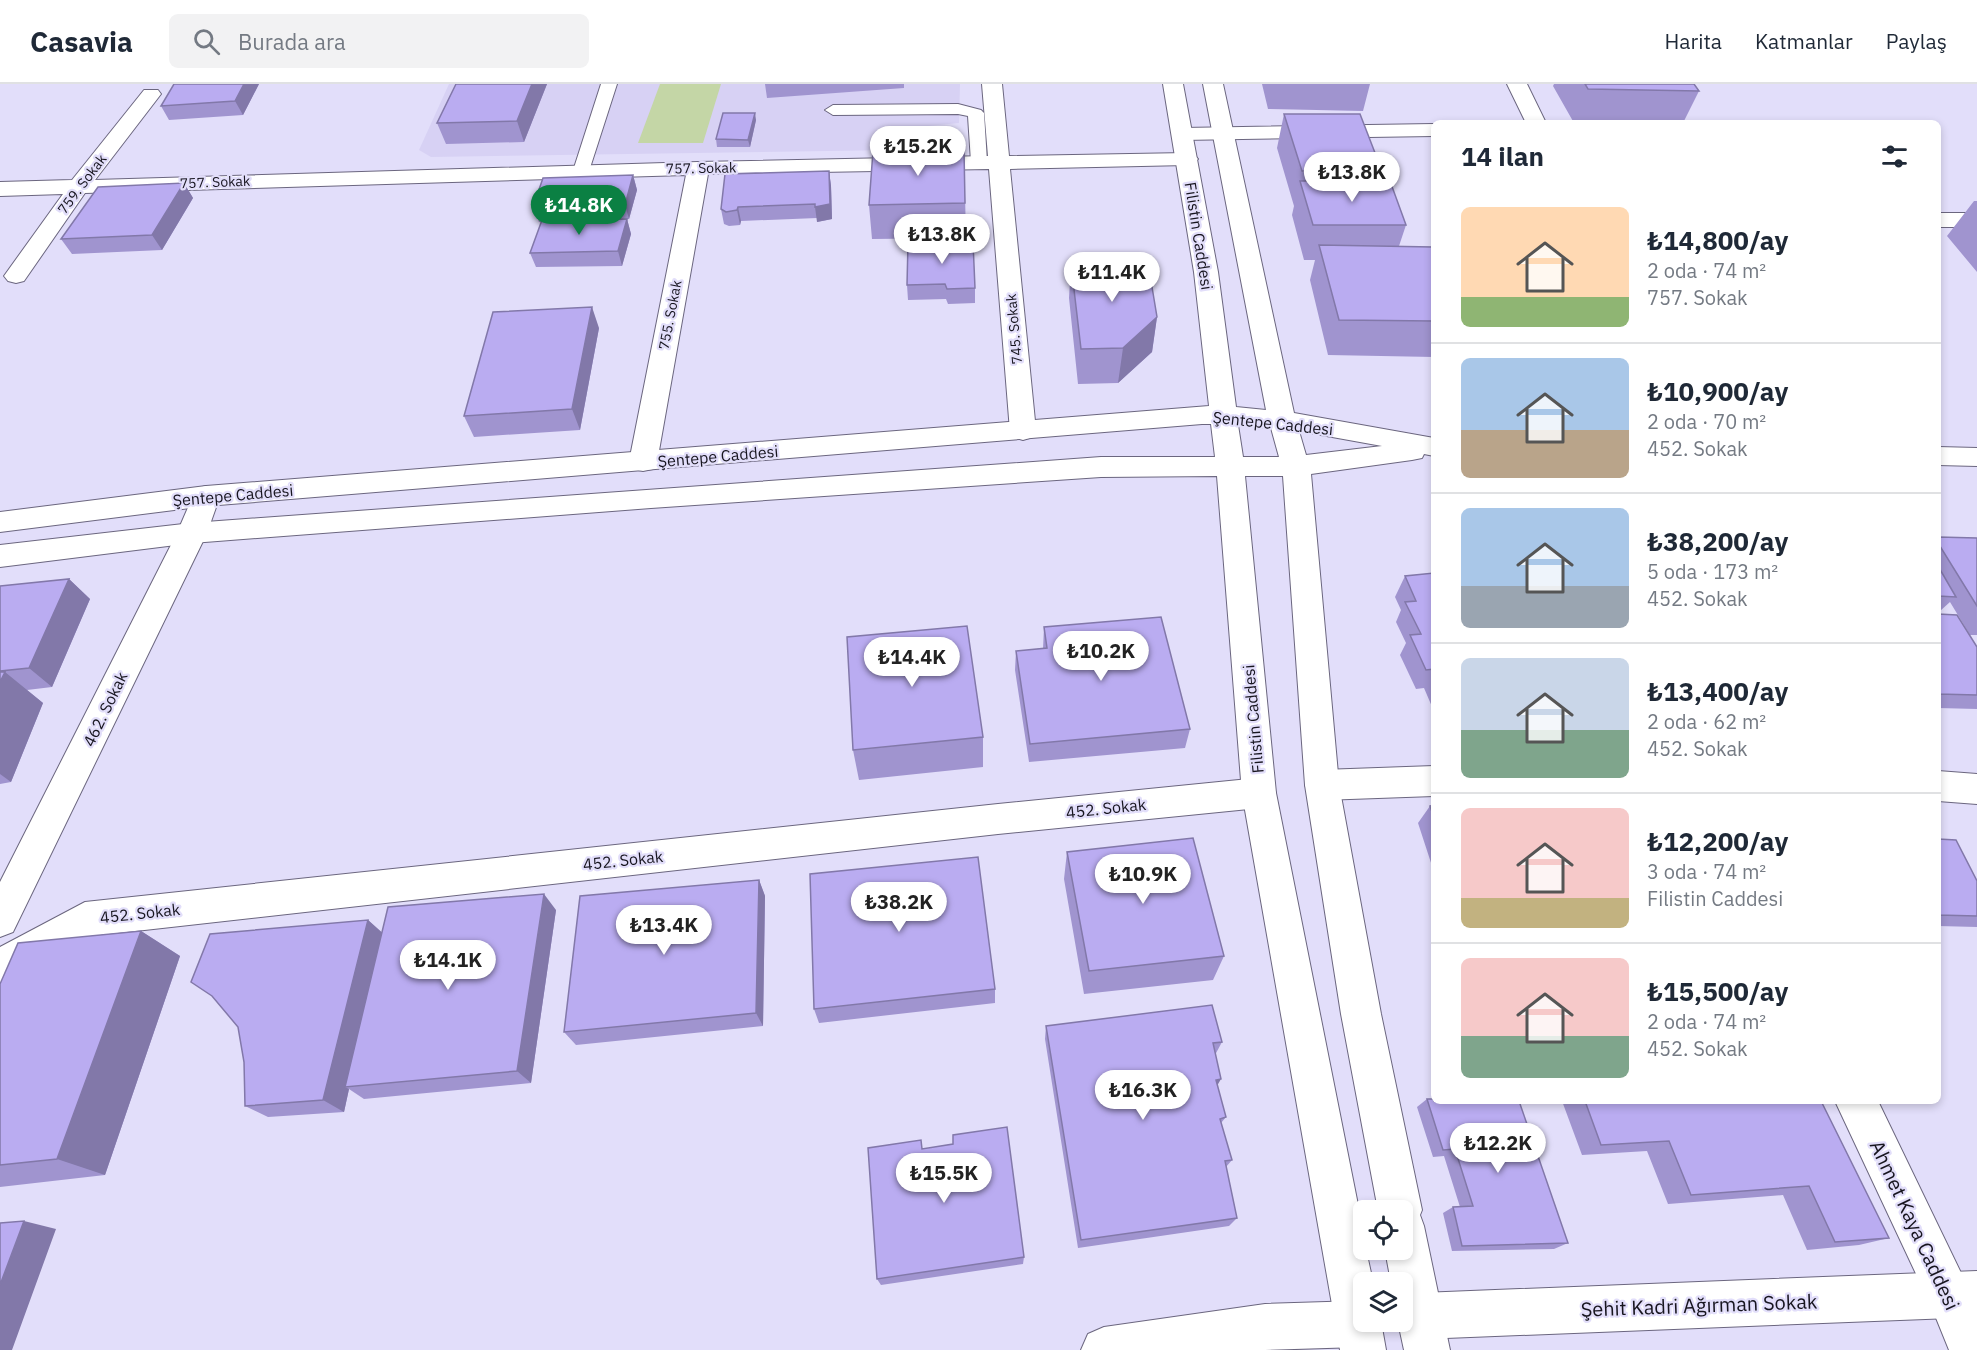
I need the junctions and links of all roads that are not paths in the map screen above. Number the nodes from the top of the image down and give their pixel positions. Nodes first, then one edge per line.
1 (609, 84) edge
2 (992, 84) edge
3 (1173, 84) edge
4 (1213, 84) edge
5 (1517, 84) edge
6 (151, 94) dead end
7 (833, 110) dead end
8 (1535, 120) edge
9 (1431, 130) edge
10 (1222, 134) junction
11 (1184, 146) junction
12 (989, 162) junction
13 (698, 168) junction
14 (581, 171) junction
15 (79, 186) junction
16 (0, 189) edge
17 (1941, 220) edge
18 (1977, 220) edge
19 (16, 276) dead end
20 (1222, 415) junction
21 (1282, 421) junction
22 (1023, 431) junction
23 (1431, 447) edge
24 (1431, 448) edge
25 (1941, 456) edge
26 (1977, 457) edge
27 (643, 462) junction
28 (1230, 466) junction
29 (1296, 466) junction
30 (206, 496) junction
31 (0, 522) edge
32 (192, 533) junction
33 (0, 556) edge
34 (1431, 781) edge
35 (1322, 785) junction
36 (1941, 786) edge
37 (1977, 789) edge
38 (1259, 793) junction
39 (0, 920) edge
40 (0, 968) edge
41 (1858, 1104) edge
42 (1398, 1200) edge
43 (1409, 1260) edge
44 (1964, 1295) edge
45 (1424, 1333) edge
46 (1361, 1337) edge
47 (1104, 1350) edge
48 (1972, 1350) edge

1 - 14 lane
2 - 12 street, 745. Sokak
3 - 11 street, Filistin Caddesi
4 - 10 street
5 - 8 street
6 - 15 street, 759. Sokak
7 - 12 lane
9 - 10 street, 757. Sokak
10 - 11 street, 757. Sokak
10 - 21 street
11 - 12 street, 757. Sokak
11 - 20 street, Filistin Caddesi
12 - 13 street, 757. Sokak
12 - 22 street, 745. Sokak
13 - 14 street, 757. Sokak
13 - 27 street, 755. Sokak
14 - 15 street, 757. Sokak
15 - 16 street, 757. Sokak
15 - 19 street, 759. Sokak
17 - 18 street
20 - 21 street, Şentepe Caddesi
20 - 22 street, Şentepe Caddesi
20 - 28 street, Filistin Caddesi
21 - 23 street, Şentepe Caddesi
21 - 29 street
22 - 27 street, Şentepe Caddesi
24 - 29 street
25 - 26 street
27 - 30 street, Şentepe Caddesi
28 - 29 street
28 - 32 street
28 - 38 street, Filistin Caddesi
29 - 35 street
30 - 31 street, Şentepe Caddesi
30 - 32 street, 462. Sokak
32 - 33 street
32 - 39 street, 462. Sokak
34 - 35 street
35 - 42 street
36 - 37 street
38 - 40 street, 452. Sokak
38 - 46 street, Filistin Caddesi
41 - 44 street, Ahmet Kaya Caddesi
43 - 45 street
44 - 45 street, Şehit Kadri Ağırman Sokak
44 - 48 street, Ahmet Kaya Caddesi
46 - 47 street

